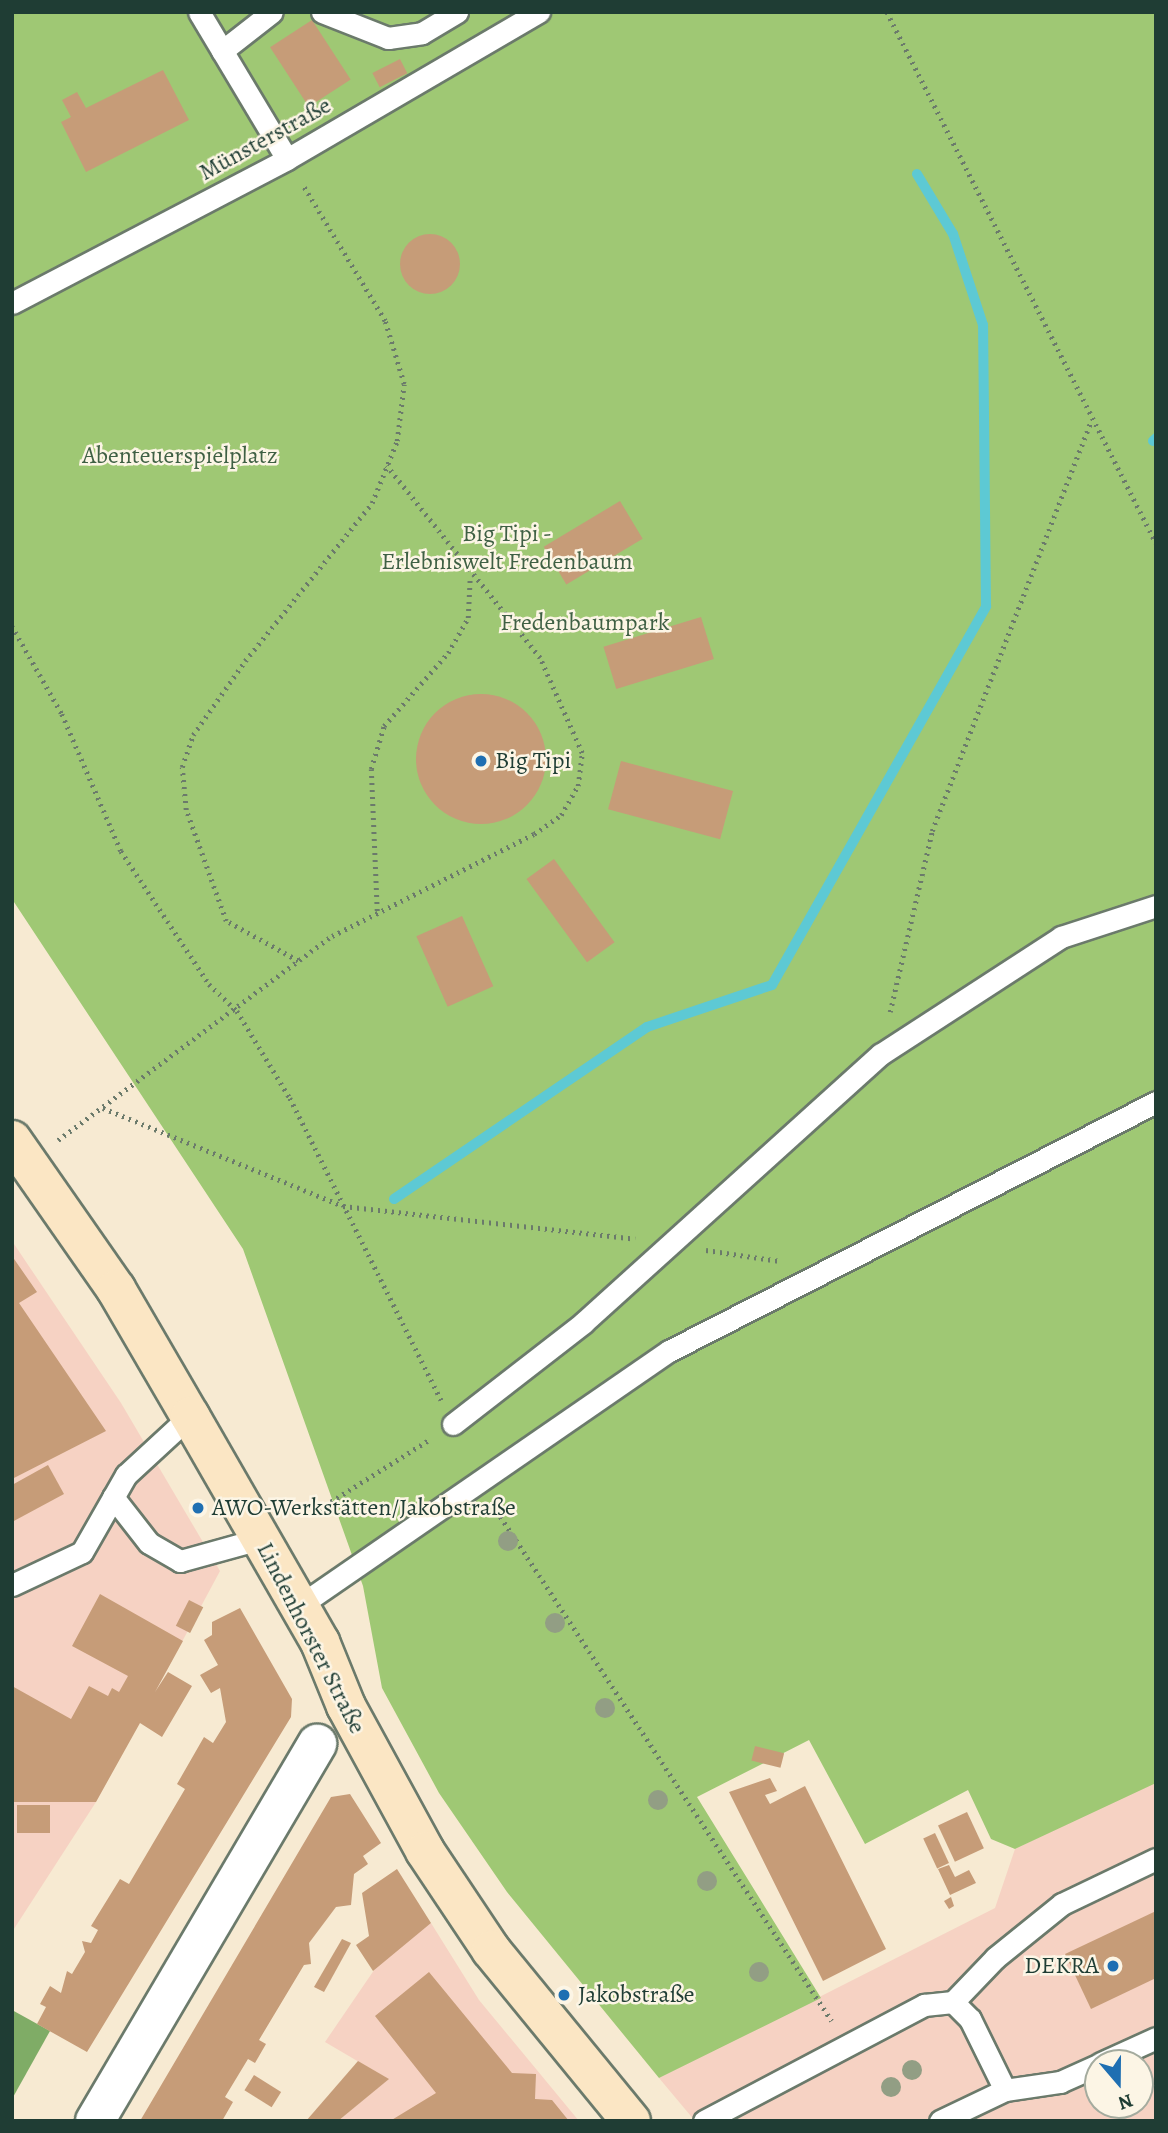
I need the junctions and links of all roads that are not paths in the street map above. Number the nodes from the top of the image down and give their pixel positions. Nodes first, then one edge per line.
1 (199, 12) edge
2 (272, 12) edge
3 (322, 12) edge
4 (457, 12) edge
5 (538, 12) edge
6 (222, 51) junction
7 (287, 159) junction
8 (12, 303) edge
9 (1156, 906) edge
10 (1156, 1102) edge
11 (20, 1151) edge
12 (190, 1416) junction
13 (453, 1424) road end
14 (113, 1497) junction
15 (260, 1539) junction
16 (12, 1585) edge
17 (299, 1606) junction
18 (317, 1744) dead end
19 (1156, 1859) edge
20 (953, 2002) junction
21 (1156, 2038) edge
22 (1132, 2049) edge
23 (1084, 2071) edge
24 (1004, 2090) junction
25 (95, 2121) edge
26 (631, 2121) edge
27 (704, 2121) edge
28 (940, 2121) edge

1 - 6 lane
2 - 6 lane
3 - 4 lane
5 - 7 lane, Münsterstraße
6 - 7 lane
7 - 8 lane, Münsterstraße
9 - 13 lane
10 - 17 lane
11 - 12 street, Lindenhorster Straße
12 - 14 lane
12 - 15 street, Lindenhorster Straße
14 - 15 lane
14 - 16 lane
15 - 17 street, Lindenhorster Straße
17 - 26 street, Lindenhorster Straße
18 - 25 street
19 - 20 lane
20 - 24 lane
20 - 27 lane
21 - 22 lane
23 - 24 lane
24 - 28 lane

